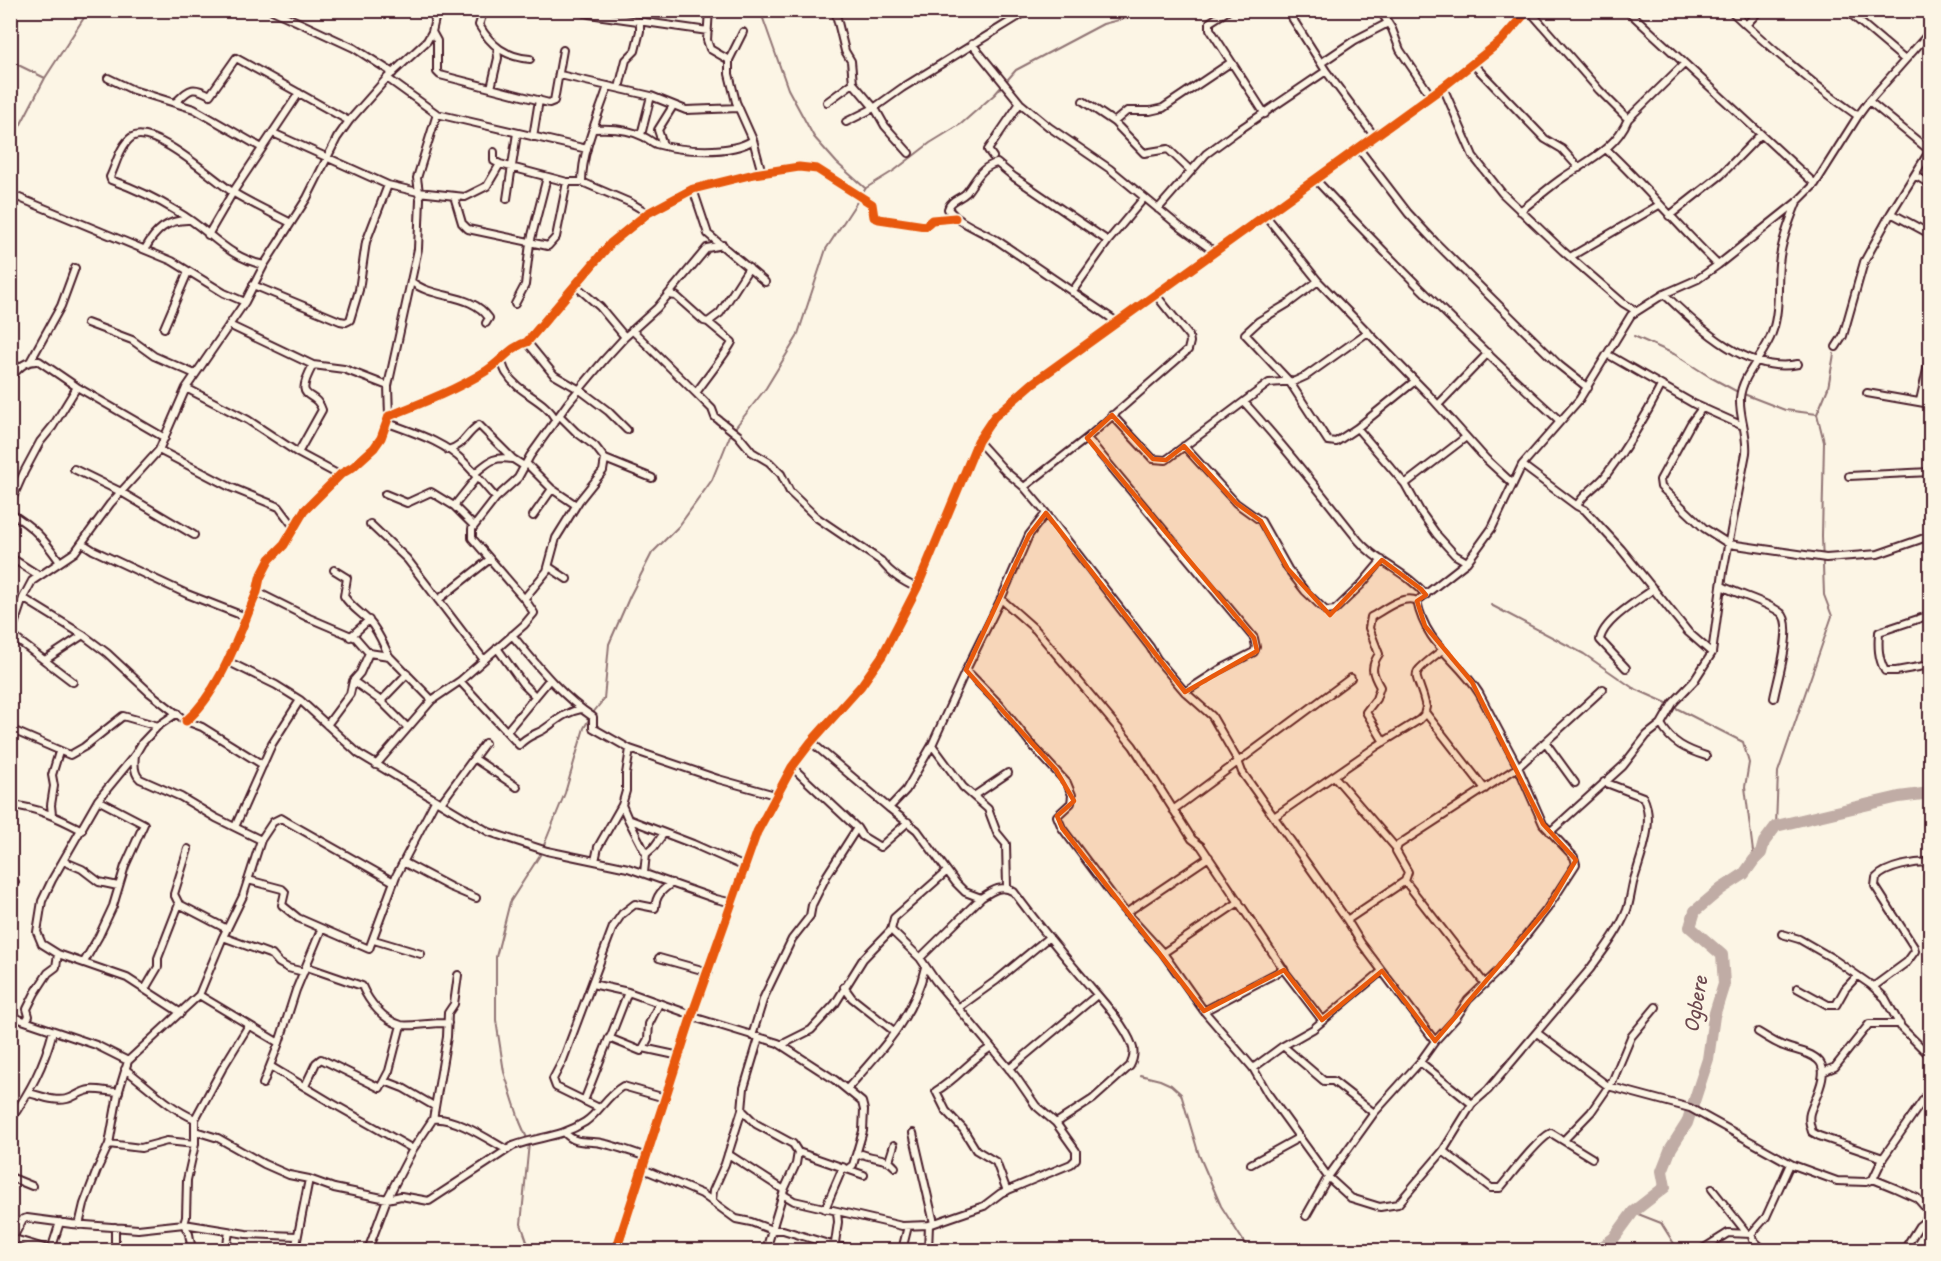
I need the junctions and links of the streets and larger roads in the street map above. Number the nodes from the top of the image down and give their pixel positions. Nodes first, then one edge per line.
1 (272, 10) edge
2 (437, 10) edge
3 (484, 10) edge
4 (575, 10) edge
5 (710, 10) edge
6 (836, 10) edge
7 (1029, 10) edge
8 (1228, 10) edge
9 (1287, 10) edge
10 (1380, 10) edge
11 (1528, 10) edge
12 (1627, 10) edge
13 (1730, 10) edge
14 (1760, 10) edge
15 (1846, 10) edge
16 (640, 21) junction
17 (1388, 23) junction
18 (1746, 25) junction
19 (432, 32) junction
20 (708, 32) junction
21 (744, 32) dead end
22 (1930, 32) edge
23 (972, 44) junction
24 (497, 48) junction
25 (563, 50) dead end
26 (733, 53) junction
27 (722, 55) junction
28 (530, 59) dead end
29 (729, 60) junction
30 (1905, 60) junction
31 (1230, 63) junction
32 (1321, 63) junction
33 (1473, 64) junction
34 (1684, 64) junction
35 (1326, 71) junction
36 (393, 73) junction
37 (560, 75) junction
38 (108, 78) dead end
39 (387, 78) junction
40 (853, 83) junction
41 (608, 86) junction
42 (1443, 87) junction
43 (491, 88) junction
44 (619, 88) junction
45 (299, 93) junction
46 (651, 96) junction
47 (1431, 96) junction
48 (539, 100) junction
49 (1083, 101) dead end
50 (1869, 101) junction
51 (827, 102) dead end
52 (176, 103) junction
53 (1020, 103) junction
54 (672, 106) junction
55 (739, 108) junction
56 (874, 108) junction
57 (437, 114) junction
58 (1264, 114) junction
59 (1858, 116) junction
60 (1628, 119) junction
61 (349, 121) junction
62 (846, 122) dead end
63 (1114, 122) junction
64 (593, 129) junction
65 (273, 133) junction
66 (517, 133) junction
67 (641, 135) junction
68 (1760, 135) junction
69 (533, 137) junction
70 (1375, 137) junction
71 (753, 140) junction
72 (663, 145) junction
73 (262, 148) junction
74 (587, 148) junction
75 (1359, 149) junction
76 (1607, 150) junction
77 (1930, 151) edge
78 (494, 152) dead end
79 (909, 153) dead end
80 (993, 157) dead end
81 (328, 158) junction
82 (500, 164) junction
83 (511, 167) junction
84 (1579, 168) junction
85 (1191, 171) junction
86 (762, 173) junction
87 (1916, 176) junction
88 (547, 177) junction
89 (1315, 179) junction
90 (567, 182) junction
91 (582, 182) junction
92 (388, 184) junction
93 (1815, 184) junction
94 (1930, 184) edge
95 (693, 189) junction
96 (232, 192) junction
97 (418, 192) junction
98 (10, 194) edge
99 (454, 196) junction
100 (1144, 198) junction
101 (507, 199) dead end
102 (1797, 202) junction
103 (1659, 205) junction
104 (1158, 209) junction
105 (1520, 211) junction
106 (648, 213) junction
107 (1891, 213) junction
108 (1266, 216) junction
109 (1669, 216) junction
110 (955, 218) junction
111 (190, 220) junction
112 (291, 223) junction
113 (708, 234) junction
114 (1930, 234) edge
115 (208, 235) junction
116 (1108, 241) junction
117 (530, 243) junction
118 (723, 245) junction
119 (707, 248) junction
120 (145, 249) junction
121 (1215, 252) junction
122 (1570, 257) junction
123 (264, 265) junction
124 (1718, 266) junction
125 (75, 268) dead end
126 (749, 268) junction
127 (188, 272) junction
128 (1318, 280) junction
129 (412, 282) junction
130 (765, 282) dead end
131 (253, 285) junction
132 (575, 285) junction
133 (1072, 292) junction
134 (1664, 294) junction
135 (668, 295) junction
136 (1156, 295) junction
137 (245, 302) junction
138 (515, 304) dead end
139 (1636, 311) junction
140 (708, 322) junction
141 (1117, 322) junction
142 (87, 323) dead end
143 (486, 323) dead end
144 (229, 326) junction
145 (164, 328) dead end
146 (632, 330) junction
147 (1368, 332) junction
148 (625, 337) junction
149 (527, 342) junction
150 (1836, 347) dead end
151 (1488, 353) junction
152 (1607, 354) junction
153 (1930, 356) edge
154 (31, 360) junction
155 (502, 361) junction
156 (1757, 362) junction
157 (1798, 364) dead end
158 (314, 365) junction
159 (195, 374) junction
160 (10, 378) edge
161 (1288, 381) junction
162 (1415, 381) junction
163 (388, 386) junction
164 (1661, 386) junction
165 (77, 387) junction
166 (186, 388) junction
167 (1587, 388) junction
168 (580, 390) junction
169 (696, 393) junction
170 (1867, 393) dead end
171 (1920, 401) junction
172 (1244, 402) junction
173 (1930, 404) edge
174 (1437, 405) junction
175 (1702, 408) junction
176 (1112, 415) junction
177 (558, 418) junction
178 (388, 419) junction
179 (1560, 421) junction
180 (1743, 426) junction
181 (1357, 428) junction
182 (627, 430) dead end
183 (1466, 437) junction
184 (165, 438) junction
185 (1087, 438) junction
186 (978, 441) junction
187 (1184, 446) junction
188 (159, 450) junction
189 (448, 450) junction
190 (298, 453) junction
191 (513, 459) junction
192 (607, 461) junction
193 (525, 465) junction
194 (1522, 465) junction
195 (74, 469) dead end
196 (1930, 472) edge
197 (476, 475) junction
198 (339, 476) junction
199 (1850, 476) dead end
200 (652, 478) dead end
201 (1405, 484) junction
202 (1513, 484) junction
203 (1024, 487) junction
204 (552, 489) junction
205 (121, 492) junction
206 (385, 494) dead end
207 (496, 498) junction
208 (10, 504) edge
209 (576, 505) junction
210 (454, 506) junction
211 (1577, 506) junction
212 (10, 513) edge
213 (1046, 513) junction
214 (533, 516) dead end
215 (370, 524) dead end
216 (474, 526) junction
217 (294, 527) junction
218 (194, 535) dead end
219 (1930, 536) edge
220 (82, 543) junction
221 (1729, 544) junction
222 (10, 557) edge
223 (490, 559) junction
224 (1382, 560) junction
225 (60, 562) junction
226 (1467, 562) junction
227 (549, 567) junction
228 (334, 570) dead end
229 (38, 575) junction
230 (567, 579) dead end
231 (1722, 586) junction
232 (917, 588) junction
233 (1654, 589) junction
234 (257, 592) junction
235 (1426, 595) junction
236 (23, 598) junction
237 (524, 599) junction
238 (1001, 599) junction
239 (438, 600) junction
240 (1418, 601) junction
241 (1930, 615) edge
242 (246, 617) junction
243 (369, 620) junction
244 (83, 635) junction
245 (512, 635) junction
246 (11, 636) edge
247 (350, 637) junction
248 (497, 648) junction
249 (1441, 651) junction
250 (369, 653) junction
251 (1712, 653) junction
252 (389, 656) junction
253 (45, 660) junction
254 (484, 660) junction
255 (227, 661) junction
256 (1930, 665) edge
257 (1626, 668) dead end
258 (966, 670) junction
259 (407, 674) junction
260 (1351, 678) dead end
261 (549, 680) junction
262 (353, 681) junction
263 (460, 681) junction
264 (73, 682) dead end
265 (1603, 689) dead end
266 (1185, 692) junction
267 (536, 696) junction
268 (1773, 698) dead end
269 (300, 700) junction
270 (432, 700) junction
271 (381, 701) junction
272 (581, 709) junction
273 (1425, 712) junction
274 (177, 713) junction
275 (186, 720) junction
276 (1661, 724) junction
277 (327, 725) junction
278 (158, 726) junction
279 (408, 728) junction
280 (10, 729) edge
281 (507, 731) junction
282 (811, 742) junction
283 (1384, 742) junction
284 (1546, 742) junction
285 (485, 743) dead end
286 (932, 746) junction
287 (630, 749) junction
288 (59, 752) junction
289 (135, 755) junction
290 (1706, 756) dead end
291 (475, 759) junction
292 (1238, 761) junction
293 (263, 765) junction
294 (376, 765) junction
295 (792, 767) junction
296 (1518, 767) junction
297 (1008, 773) dead end
298 (1334, 776) junction
299 (1604, 782) junction
300 (1575, 783) dead end
301 (517, 788) dead end
302 (1485, 789) junction
303 (775, 795) junction
304 (974, 796) junction
305 (98, 800) junction
306 (438, 802) junction
307 (10, 805) edge
308 (621, 805) junction
309 (889, 808) junction
310 (1173, 810) junction
311 (52, 815) junction
312 (1274, 817) junction
313 (628, 819) junction
314 (908, 822) junction
315 (234, 827) junction
316 (857, 828) junction
317 (82, 830) junction
318 (1550, 832) junction
319 (664, 833) junction
320 (261, 840) junction
321 (1396, 848) junction
322 (188, 849) dead end
323 (646, 854) junction
324 (1209, 857) junction
325 (63, 861) junction
326 (595, 861) junction
327 (403, 862) junction
328 (1930, 862) edge
329 (745, 867) junction
330 (946, 872) junction
331 (644, 873) junction
332 (248, 880) junction
333 (394, 882) junction
334 (1405, 882) junction
335 (672, 883) junction
336 (118, 886) junction
337 (1007, 887) junction
338 (476, 898) dead end
339 (981, 898) junction
340 (1239, 902) junction
341 (733, 903) junction
342 (179, 904) junction
343 (1126, 913) junction
344 (1347, 920) junction
345 (227, 930) junction
346 (321, 930) junction
347 (891, 930) junction
348 (1782, 934) dead end
349 (223, 937) junction
350 (1048, 937) junction
351 (374, 940) junction
352 (1163, 953) junction
353 (58, 954) junction
354 (421, 954) dead end
355 (659, 958) dead end
356 (920, 958) junction
357 (84, 962) junction
358 (925, 967) junction
359 (1284, 969) junction
360 (306, 970) junction
361 (1382, 971) junction
362 (709, 972) junction
363 (458, 975) dead end
364 (1857, 976) junction
365 (592, 984) junction
366 (1485, 984) junction
367 (844, 987) junction
368 (1874, 987) junction
369 (145, 988) junction
370 (1797, 988) dead end
371 (628, 992) junction
372 (199, 995) junction
373 (1097, 995) junction
374 (659, 1004) junction
375 (1656, 1007) dead end
376 (958, 1008) junction
377 (1204, 1011) junction
378 (181, 1012) junction
379 (10, 1016) edge
380 (692, 1016) junction
381 (1322, 1020) junction
382 (26, 1021) junction
383 (448, 1023) junction
384 (249, 1024) junction
385 (1900, 1024) junction
386 (401, 1025) junction
387 (53, 1031) junction
388 (895, 1032) junction
389 (1758, 1032) dead end
390 (1538, 1033) junction
391 (756, 1037) junction
392 (610, 1038) junction
393 (1435, 1041) junction
394 (279, 1043) junction
395 (781, 1045) junction
396 (1283, 1046) junction
397 (643, 1048) junction
398 (990, 1048) junction
399 (680, 1056) junction
400 (1930, 1056) edge
401 (128, 1061) junction
402 (1420, 1062) junction
403 (270, 1066) junction
404 (1253, 1068) junction
405 (125, 1069) junction
406 (1009, 1069) junction
407 (1823, 1072) junction
408 (385, 1081) junction
409 (263, 1083) dead end
410 (305, 1086) junction
411 (1608, 1086) junction
412 (847, 1089) junction
413 (1930, 1090) edge
414 (118, 1092) junction
415 (29, 1093) junction
416 (665, 1098) junction
417 (584, 1101) junction
418 (1472, 1104) junction
419 (434, 1106) junction
420 (599, 1108) junction
421 (742, 1110) junction
422 (1374, 1113) junction
423 (195, 1119) junction
424 (433, 1119) junction
425 (10, 1121) edge
426 (1056, 1123) junction
427 (195, 1131) junction
428 (566, 1133) junction
429 (913, 1133) dead end
430 (1300, 1137) junction
431 (1564, 1140) junction
432 (109, 1144) junction
433 (195, 1144) junction
434 (894, 1145) dead end
435 (412, 1149) junction
436 (507, 1150) junction
437 (1443, 1151) junction
438 (798, 1152) junction
439 (728, 1154) junction
440 (647, 1156) junction
441 (855, 1157) junction
442 (1592, 1158) dead end
443 (1883, 1158) junction
444 (890, 1161) junction
445 (1251, 1164) dead end
446 (1790, 1164) junction
447 (846, 1167) junction
448 (895, 1167) dead end
449 (643, 1170) junction
450 (864, 1175) dead end
451 (10, 1177) edge
452 (1328, 1177) junction
453 (309, 1179) junction
454 (1873, 1179) junction
455 (32, 1186) dead end
456 (1712, 1190) dead end
457 (712, 1191) junction
458 (1008, 1191) junction
459 (784, 1193) junction
460 (705, 1196) junction
461 (387, 1199) junction
462 (712, 1200) junction
463 (825, 1209) junction
464 (837, 1212) junction
465 (1930, 1215) edge
466 (1306, 1216) dead end
467 (60, 1222) junction
468 (184, 1224) junction
469 (932, 1224) junction
470 (79, 1225) junction
471 (908, 1226) junction
472 (115, 1227) junction
473 (772, 1230) junction
474 (229, 1232) junction
475 (1749, 1233) junction
476 (297, 1236) junction
477 (11, 1238) edge
478 (834, 1248) edge
479 (51, 1250) edge
480 (115, 1251) edge
481 (192, 1251) edge
482 (226, 1251) edge
483 (295, 1251) edge
484 (368, 1251) edge
485 (616, 1251) edge
486 (766, 1251) edge
487 (862, 1251) edge
488 (902, 1251) edge
489 (928, 1251) edge
490 (1701, 1251) edge
491 (1764, 1251) edge
492 (1904, 1251) edge

1 - 36 street
2 - 19 street
3 - 24 street
4 - 16 street
5 - 20 street
6 - 40 street
7 - 23 street
8 - 31 street
9 - 32 street
10 - 17 street
11 - 33 street
11 - 60 street
12 - 34 street
13 - 18 street
14 - 18 street
15 - 30 street
16 - 20 street
16 - 44 street
17 - 32 street
17 - 47 street
18 - 59 street
19 - 36 street
19 - 43 street
20 - 27 street
21 - 26 street
22 - 30 street
23 - 53 street
23 - 56 street
24 - 28 street
24 - 43 street
25 - 37 street
26 - 27 street
26 - 29 street
27 - 29 street
29 - 55 street
30 - 50 street
31 - 58 street
31 - 63 street
32 - 35 street
33 - 42 street
33 - 84 street
34 - 60 street
34 - 68 street
35 - 58 street
35 - 70 street
36 - 39 street
37 - 41 street
37 - 48 street
38 - 52 street
39 - 57 street
39 - 61 street
40 - 51 street
40 - 56 street
41 - 44 street
41 - 64 street
42 - 47 street
42 - 105 street
43 - 48 street
44 - 46 street
45 - 52 street
45 - 61 street
45 - 65 street
46 - 54 street
46 - 67 street
47 - 70 street
48 - 69 street
49 - 63 street
50 - 59 street
50 - 77 street
52 - 73 street
53 - 80 street
53 - 100 street
54 - 55 street
54 - 72 street
55 - 71 street
56 - 62 street
56 - 79 street
57 - 66 street
57 - 97 street
58 - 85 street
59 - 93 street
60 - 76 street
61 - 81 street
63 - 85 street
64 - 67 street
64 - 74 street
65 - 73 street
65 - 81 street
66 - 69 street
66 - 83 street
67 - 72 street
68 - 93 street
68 - 109 street
69 - 74 street
70 - 75 street
71 - 72 street
71 - 86 street
73 - 96 street
74 - 91 street
75 - 89 street
75 - 167 street
76 - 84 street
76 - 103 street
77 - 87 street
78 - 82 street
81 - 92 street
81 - 112 street
82 - 83 street
82 - 99 street
83 - 88 street
83 - 101 street
84 - 105 street
85 - 104 street
86 - 95 street
86 - 110 street
87 - 94 street
87 - 107 street
88 - 90 street
88 - 117 street
89 - 108 street
89 - 151 street
90 - 91 street
90 - 117 street
91 - 106 street
92 - 97 street
92 - 131 street
93 - 102 street
95 - 106 street
95 - 113 street
96 - 111 street
96 - 112 street
96 - 115 street
97 - 99 street
97 - 129 street
98 - 120 street
99 - 117 street
100 - 104 street
100 - 116 street
102 - 124 street
102 - 156 street
103 - 109 street
103 - 122 street
104 - 121 street
105 - 122 street
106 - 132 street
107 - 114 street
107 - 150 street
108 - 121 street
108 - 128 street
109 - 124 street
110 - 116 street
110 - 133 street
111 - 115 street
111 - 120 street
112 - 123 street
113 - 118 street
113 - 119 street
115 - 123 street
116 - 133 street
117 - 138 street
118 - 119 street
118 - 126 street
119 - 135 street
120 - 127 street
121 - 136 street
122 - 139 street
123 - 131 street
124 - 134 street
125 - 154 street
126 - 130 street
126 - 140 street
127 - 137 street
127 - 145 street
128 - 147 street
128 - 161 street
129 - 143 street
129 - 163 street
131 - 137 street
132 - 148 street
132 - 149 street
133 - 141 street
134 - 139 street
134 - 156 street
135 - 140 street
135 - 146 street
136 - 141 street
136 - 176 street
137 - 144 street
139 - 152 street
140 - 169 street
141 - 186 street
142 - 159 street
144 - 158 street
144 - 159 street
146 - 148 street
146 - 169 street
147 - 161 street
147 - 162 street
148 - 168 street
149 - 155 street
149 - 168 street
151 - 174 street
151 - 179 street
152 - 164 street
152 - 167 street
153 - 171 street
154 - 160 street
154 - 165 street
155 - 177 street
155 - 178 street
156 - 157 street
156 - 180 street
158 - 163 street
158 - 190 street
159 - 166 street
161 - 172 street
161 - 181 street
162 - 174 street
162 - 181 street
163 - 178 street
164 - 175 street
164 - 211 street
165 - 184 street
165 - 208 street
166 - 184 street
166 - 190 street
167 - 179 street
168 - 177 street
168 - 182 street
169 - 232 street
170 - 171 street
171 - 173 street
172 - 187 street
172 - 224 street
174 - 183 street
175 - 180 street
175 - 221 street
176 - 185 street
176 - 187 street
177 - 192 street
177 - 193 street
178 - 189 street
178 - 198 street
179 - 194 street
180 - 221 street
181 - 201 street
183 - 201 street
183 - 202 street
184 - 188 street
185 - 203 street
185 - 266 street
186 - 203 street
186 - 232 street
187 - 224 street
188 - 205 street
188 - 217 street
189 - 191 street
189 - 197 street
190 - 198 street
191 - 193 street
191 - 197 street
192 - 200 street
192 - 209 street
193 - 204 street
193 - 207 street
194 - 202 street
194 - 211 street
195 - 205 street
196 - 199 street
197 - 207 street
197 - 210 street
198 - 217 street
201 - 226 street
202 - 226 street
203 - 213 street
204 - 209 street
204 - 214 street
205 - 218 street
205 - 220 street
206 - 210 street
207 - 216 street
209 - 227 street
210 - 216 street
211 - 233 street
212 - 225 street
213 - 238 street
213 - 266 street
215 - 239 street
216 - 223 street
217 - 234 street
219 - 221 street
220 - 225 street
220 - 242 street
221 - 231 street
222 - 229 street
223 - 237 street
223 - 239 street
224 - 235 street
225 - 229 street
226 - 235 street
227 - 230 street
227 - 237 street
228 - 243 street
229 - 236 street
231 - 251 street
231 - 268 street
232 - 282 street
233 - 251 street
233 - 257 street
234 - 242 street
234 - 247 street
235 - 240 street
236 - 244 street
236 - 246 street
237 - 245 street
238 - 258 street
238 - 310 street
239 - 254 street
240 - 249 street
240 - 283 street
241 - 256 street
242 - 255 street
243 - 247 street
243 - 252 street
244 - 253 street
244 - 274 street
245 - 248 street
245 - 261 street
246 - 253 street
247 - 250 street
248 - 254 street
248 - 267 street
249 - 273 street
249 - 296 street
250 - 252 street
250 - 262 street
251 - 276 street
252 - 259 street
253 - 264 street
254 - 263 street
255 - 269 street
255 - 275 street
258 - 286 street
258 - 343 street
259 - 270 street
259 - 271 street
260 - 292 street
261 - 267 street
261 - 272 street
262 - 271 street
262 - 277 street
263 - 270 street
263 - 281 street
265 - 284 street
266 - 292 street
267 - 281 street
269 - 277 street
269 - 293 street
270 - 279 street
271 - 279 street
272 - 281 street
272 - 287 street
273 - 283 street
273 - 302 street
274 - 275 street
274 - 278 street
275 - 293 street
276 - 290 street
276 - 299 street
277 - 294 street
278 - 288 street
278 - 289 street
279 - 294 street
280 - 288 street
282 - 295 street
282 - 309 street
283 - 298 street
284 - 296 street
284 - 300 street
285 - 291 street
286 - 304 street
286 - 309 street
287 - 303 street
287 - 308 street
288 - 311 street
289 - 305 street
289 - 315 street
291 - 301 street
291 - 306 street
292 - 310 street
292 - 312 street
293 - 315 street
294 - 306 street
295 - 303 street
295 - 316 street
296 - 302 street
296 - 318 street
297 - 304 street
298 - 312 street
298 - 321 street
299 - 318 street
299 - 390 street
302 - 321 street
303 - 329 street
304 - 337 street
305 - 317 street
305 - 336 street
306 - 326 street
306 - 327 street
307 - 311 street
308 - 313 street
308 - 326 street
309 - 314 street
310 - 324 street
311 - 317 street
312 - 344 street
313 - 319 street
313 - 323 street
314 - 316 street
314 - 330 street
315 - 320 street
316 - 391 street
317 - 325 street
318 - 366 street
319 - 323 street
319 - 329 street
320 - 332 street
320 - 333 street
321 - 334 street
322 - 342 street
323 - 331 street
324 - 340 street
324 - 343 street
325 - 336 street
325 - 353 street
326 - 331 street
327 - 333 street
327 - 338 street
328 - 368 street
329 - 341 street
330 - 339 street
330 - 347 street
331 - 335 street
332 - 345 street
332 - 346 street
333 - 351 street
334 - 344 street
334 - 366 street
335 - 341 street
335 - 365 street
336 - 357 street
337 - 339 street
337 - 350 street
339 - 356 street
340 - 352 street
340 - 359 street
341 - 362 street
342 - 345 street
342 - 369 street
343 - 352 street
344 - 361 street
345 - 349 street
346 - 351 street
346 - 360 street
347 - 356 street
347 - 367 street
348 - 364 street
349 - 360 street
349 - 372 street
350 - 373 street
350 - 376 street
351 - 354 street
352 - 377 street
353 - 357 street
353 - 382 street
355 - 362 street
356 - 358 street
357 - 369 street
358 - 376 street
358 - 388 street
359 - 377 street
359 - 381 street
360 - 386 street
360 - 394 street
361 - 381 street
361 - 393 street
362 - 380 street
363 - 383 street
364 - 368 street
364 - 370 street
365 - 371 street
365 - 417 street
366 - 393 street
367 - 388 street
367 - 395 street
368 - 385 street
369 - 378 street
371 - 374 street
371 - 392 street
372 - 378 street
372 - 384 street
373 - 406 street
373 - 426 street
374 - 380 street
374 - 397 street
375 - 411 street
376 - 398 street
377 - 404 street
378 - 401 street
379 - 382 street
380 - 391 street
380 - 399 street
381 - 396 street
382 - 387 street
383 - 386 street
383 - 419 street
384 - 394 street
384 - 423 street
385 - 400 street
385 - 407 street
386 - 408 street
387 - 401 street
387 - 415 street
388 - 412 street
389 - 407 street
390 - 411 street
390 - 418 street
391 - 395 street
391 - 421 street
392 - 397 street
392 - 417 street
393 - 402 street
394 - 403 street
395 - 412 street
396 - 404 street
396 - 422 street
397 - 399 street
398 - 406 street
398 - 458 street
399 - 416 street
401 - 405 street
402 - 418 street
402 - 422 street
403 - 409 street
403 - 410 street
404 - 430 street
405 - 414 street
405 - 423 street
406 - 426 street
407 - 443 street
408 - 410 street
408 - 419 street
410 - 435 street
411 - 431 street
411 - 446 street
412 - 441 street
413 - 443 street
414 - 415 street
414 - 432 street
415 - 425 street
416 - 420 street
416 - 440 street
417 - 420 street
418 - 437 street
419 - 424 street
420 - 428 street
421 - 438 street
421 - 439 street
422 - 452 street
423 - 427 street
424 - 435 street
424 - 436 street
426 - 458 street
427 - 433 street
427 - 453 street
428 - 436 street
428 - 440 street
429 - 469 street
430 - 445 street
430 - 452 street
431 - 437 street
431 - 442 street
432 - 433 street
432 - 470 street
433 - 468 street
434 - 444 street
435 - 461 street
436 - 461 street
437 - 452 street
438 - 447 street
438 - 459 street
439 - 457 street
439 - 459 street
440 - 449 street
441 - 444 street
441 - 447 street
443 - 454 street
444 - 448 street
446 - 454 street
446 - 475 street
447 - 450 street
447 - 463 street
449 - 460 street
449 - 485 street
451 - 455 street
452 - 466 street
453 - 461 street
453 - 476 street
454 - 465 street
456 - 475 street
457 - 460 street
457 - 462 street
458 - 469 street
459 - 463 street
459 - 473 street
460 - 462 street
461 - 484 street
462 - 473 street
463 - 464 street
464 - 471 street
464 - 478 street
465 - 492 street
467 - 470 street
467 - 477 street
467 - 479 street
468 - 472 street
468 - 474 street
468 - 481 street
469 - 471 street
469 - 489 street
470 - 472 street
471 - 488 street
472 - 480 street
473 - 478 street
473 - 486 street
474 - 476 street
474 - 482 street
475 - 490 street
475 - 491 street
476 - 483 street
477 - 479 street
478 - 487 street

